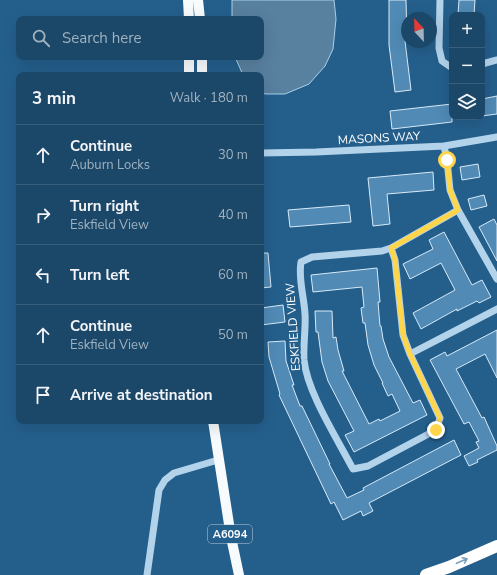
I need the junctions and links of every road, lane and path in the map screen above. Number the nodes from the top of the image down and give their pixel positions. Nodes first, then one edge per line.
1 (188, 0) edge
2 (198, 0) edge
3 (440, 0) edge
4 (188, 16) edge
5 (200, 16) edge
6 (189, 60) edge
7 (202, 60) edge
8 (497, 60) edge
9 (485, 63) edge
10 (449, 66) edge
11 (189, 72) edge
12 (202, 72) edge
13 (497, 137) edge
14 (444, 146) junction
15 (264, 153) edge
16 (458, 210) junction
17 (391, 248) junction
18 (497, 280) edge
19 (497, 309) edge
20 (410, 354) junction
21 (212, 424) edge
22 (218, 460) junction
23 (497, 546) edge
24 (147, 575) edge
25 (239, 575) edge
26 (426, 575) edge

1 - 4 main road
2 - 5 main road
3 - 10 street
6 - 11 main road
7 - 12 main road
8 - 9 street
13 - 14 street, MASONS WAY
14 - 15 street, MASONS WAY
14 - 16 street
16 - 17 street, ESKFIELD VIEW
16 - 18 street
17 - 20 street
17 - 20 street, ESKFIELD VIEW
19 - 20 street
21 - 22 main road, A6094
22 - 24 street
22 - 25 main road, A6094
26 -> 23 highway

